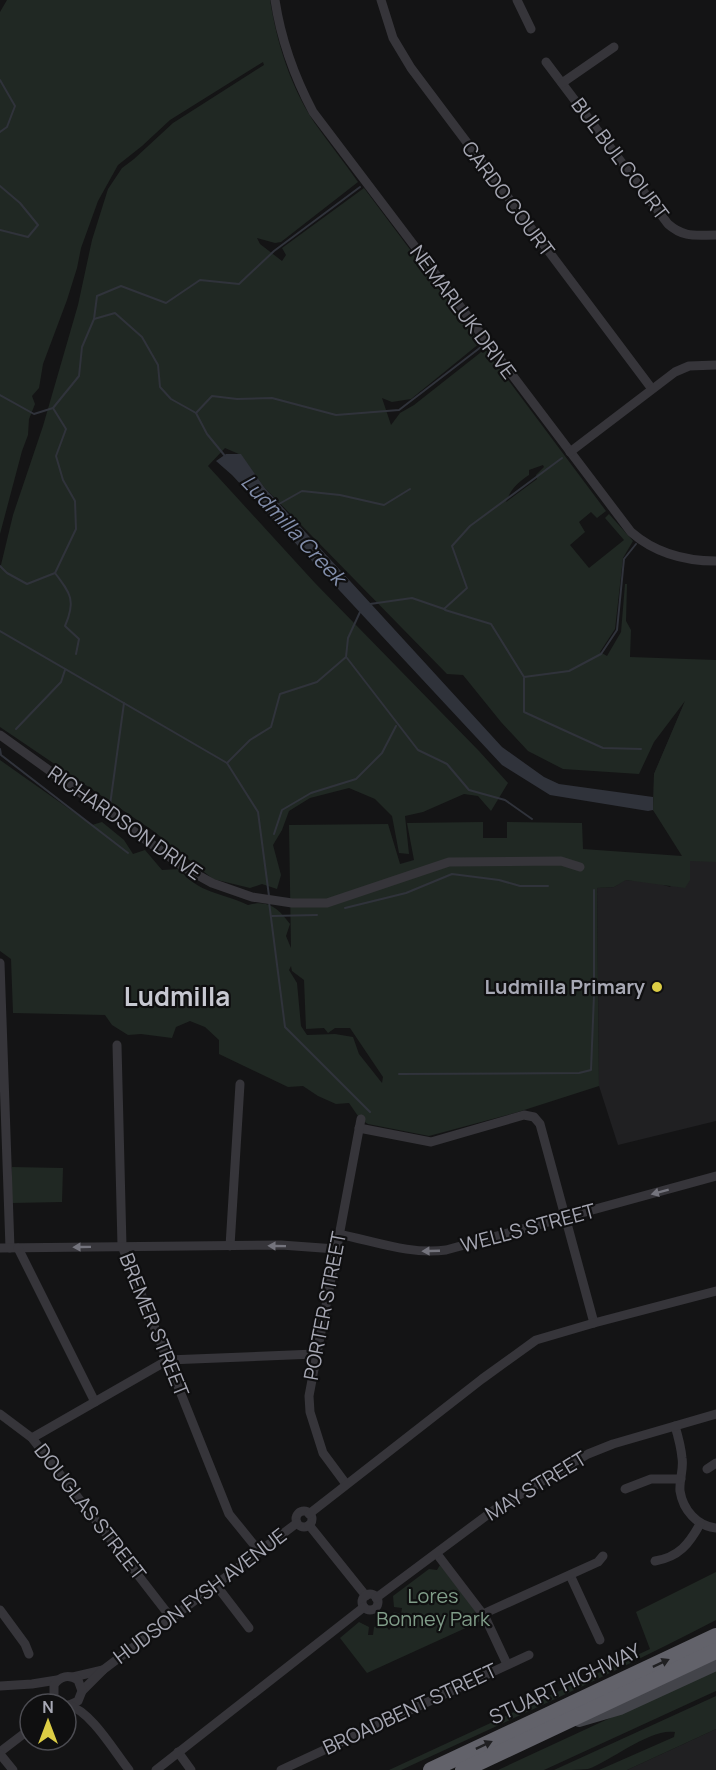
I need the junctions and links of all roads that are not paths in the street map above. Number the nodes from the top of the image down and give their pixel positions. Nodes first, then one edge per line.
1 (275, 0) edge
2 (381, 0) edge
3 (516, 0) edge
4 (531, 29) dead end
5 (614, 47) dead end
6 (546, 62) dead end
7 (562, 83) junction
8 (716, 235) edge
9 (716, 365) edge
10 (652, 389) junction
11 (570, 452) junction
12 (716, 561) edge
13 (0, 735) edge
14 (580, 867) dead end
15 (0, 963) edge
16 (117, 1045) dead end
17 (240, 1083) dead end
18 (716, 1176) edge
19 (566, 1218) junction
20 (338, 1234) junction
21 (123, 1246) junction
22 (230, 1246) junction
23 (9, 1248) edge
24 (336, 1249) junction
25 (716, 1291) edge
26 (594, 1323) junction
27 (315, 1354) junction
28 (168, 1360) junction
29 (95, 1402) junction
30 (0, 1414) edge
31 (716, 1414) edge
32 (675, 1426) junction
33 (32, 1438) junction
34 (716, 1463) edge
35 (707, 1469) dead end
36 (681, 1479) junction
37 (346, 1484) junction
38 (625, 1489) dead end
39 (309, 1514) junction
40 (297, 1523) junction
41 (700, 1524) junction
42 (309, 1525) junction
43 (716, 1528) edge
44 (259, 1551) junction
45 (437, 1554) junction
46 (603, 1556) dead end
47 (655, 1561) dead end
48 (570, 1575) junction
49 (216, 1585) junction
50 (366, 1596) junction
51 (376, 1598) junction
52 (364, 1607) junction
53 (0, 1610) edge
54 (483, 1614) junction
55 (172, 1619) junction
56 (249, 1628) dead end
57 (716, 1636) edge
58 (600, 1640) dead end
59 (716, 1650) edge
60 (28, 1654) dead end
61 (529, 1655) dead end
62 (507, 1664) junction
63 (716, 1665) edge
64 (103, 1670) junction
65 (73, 1677) junction
66 (57, 1680) junction
67 (32, 1684) junction
68 (0, 1686) edge
69 (44, 1692) edge
70 (58, 1692) edge
71 (82, 1694) junction
72 (78, 1701) edge
73 (78, 1709) edge
74 (88, 1716) junction
75 (562, 1724) junction
76 (18, 1739) edge
77 (178, 1752) junction
78 (0, 1753) edge
79 (13, 1770) edge
80 (129, 1770) edge
81 (156, 1770) edge
82 (191, 1770) edge
83 (281, 1770) edge
84 (431, 1770) edge
85 (463, 1770) edge

1 - 11 street, NEMARLUK DRIVE
2 - 10 street, CARDO COURT
3 - 4 street
5 - 7 street, BUL BUL COURT
6 - 7 street, BUL BUL COURT
7 - 8 street, BUL BUL COURT
9 - 10 street
10 - 11 street
11 - 12 street, NEMARLUK DRIVE
13 - 14 street, RICHARDSON DRIVE
15 - 23 street
16 - 21 street, BREMER STREET
17 - 22 street
18 -> 19 street, WELLS STREET
19 -> 20 street, WELLS STREET
19 - 20 street, PORTER STREET
19 - 26 street
20 - 24 street, PORTER STREET
21 - 22 street
21 -> 23 street
21 - 28 street, BREMER STREET
24 -> 22 street
23 - 29 street
24 - 27 street, PORTER STREET
25 - 26 street
26 - 37 street
27 - 28 street
27 - 37 street, PORTER STREET
28 - 29 street
28 - 44 street, BREMER STREET
29 - 33 street
30 - 33 street, DOUGLAS STREET
31 - 32 street, MAY STREET
32 - 36 street
32 - 45 street, MAY STREET
33 - 55 street, DOUGLAS STREET
34 - 35 street
36 - 38 street
36 - 41 street
37 - 39 street
39 - 40 street
39 - 42 street
40 - 42 street
40 - 44 street, HUDSON FYSH AVENUE
41 - 43 street
41 - 47 street
42 - 50 street
44 - 49 street, HUDSON FYSH AVENUE
45 - 51 street, MAY STREET
45 - 54 street, BROADBENT STREET
46 - 48 street
48 - 54 street
48 - 58 street
49 - 55 street, HUDSON FYSH AVENUE
49 - 56 street
50 - 51 street
50 - 52 street
51 - 52 street
52 - 77 street
53 - 60 street
54 - 62 street, BROADBENT STREET
55 - 64 street, HUDSON FYSH AVENUE
84 -> 57 highway, STUART HIGHWAY
59 - 75 highway, STUART HIGHWAY
61 - 62 street, BROADBENT STREET
62 - 83 street, BROADBENT STREET
63 - 75 main road
64 - 65 street
64 - 71 street
65 - 66 street
65 - 71 street
66 - 67 street
66 - 70 street
67 - 68 street
67 - 69 street
71 - 72 street
71 - 74 street
73 - 74 street
74 - 80 street
75 - 85 highway, STUART HIGHWAY
76 - 78 street
77 - 81 street
77 - 82 street
78 - 79 street

